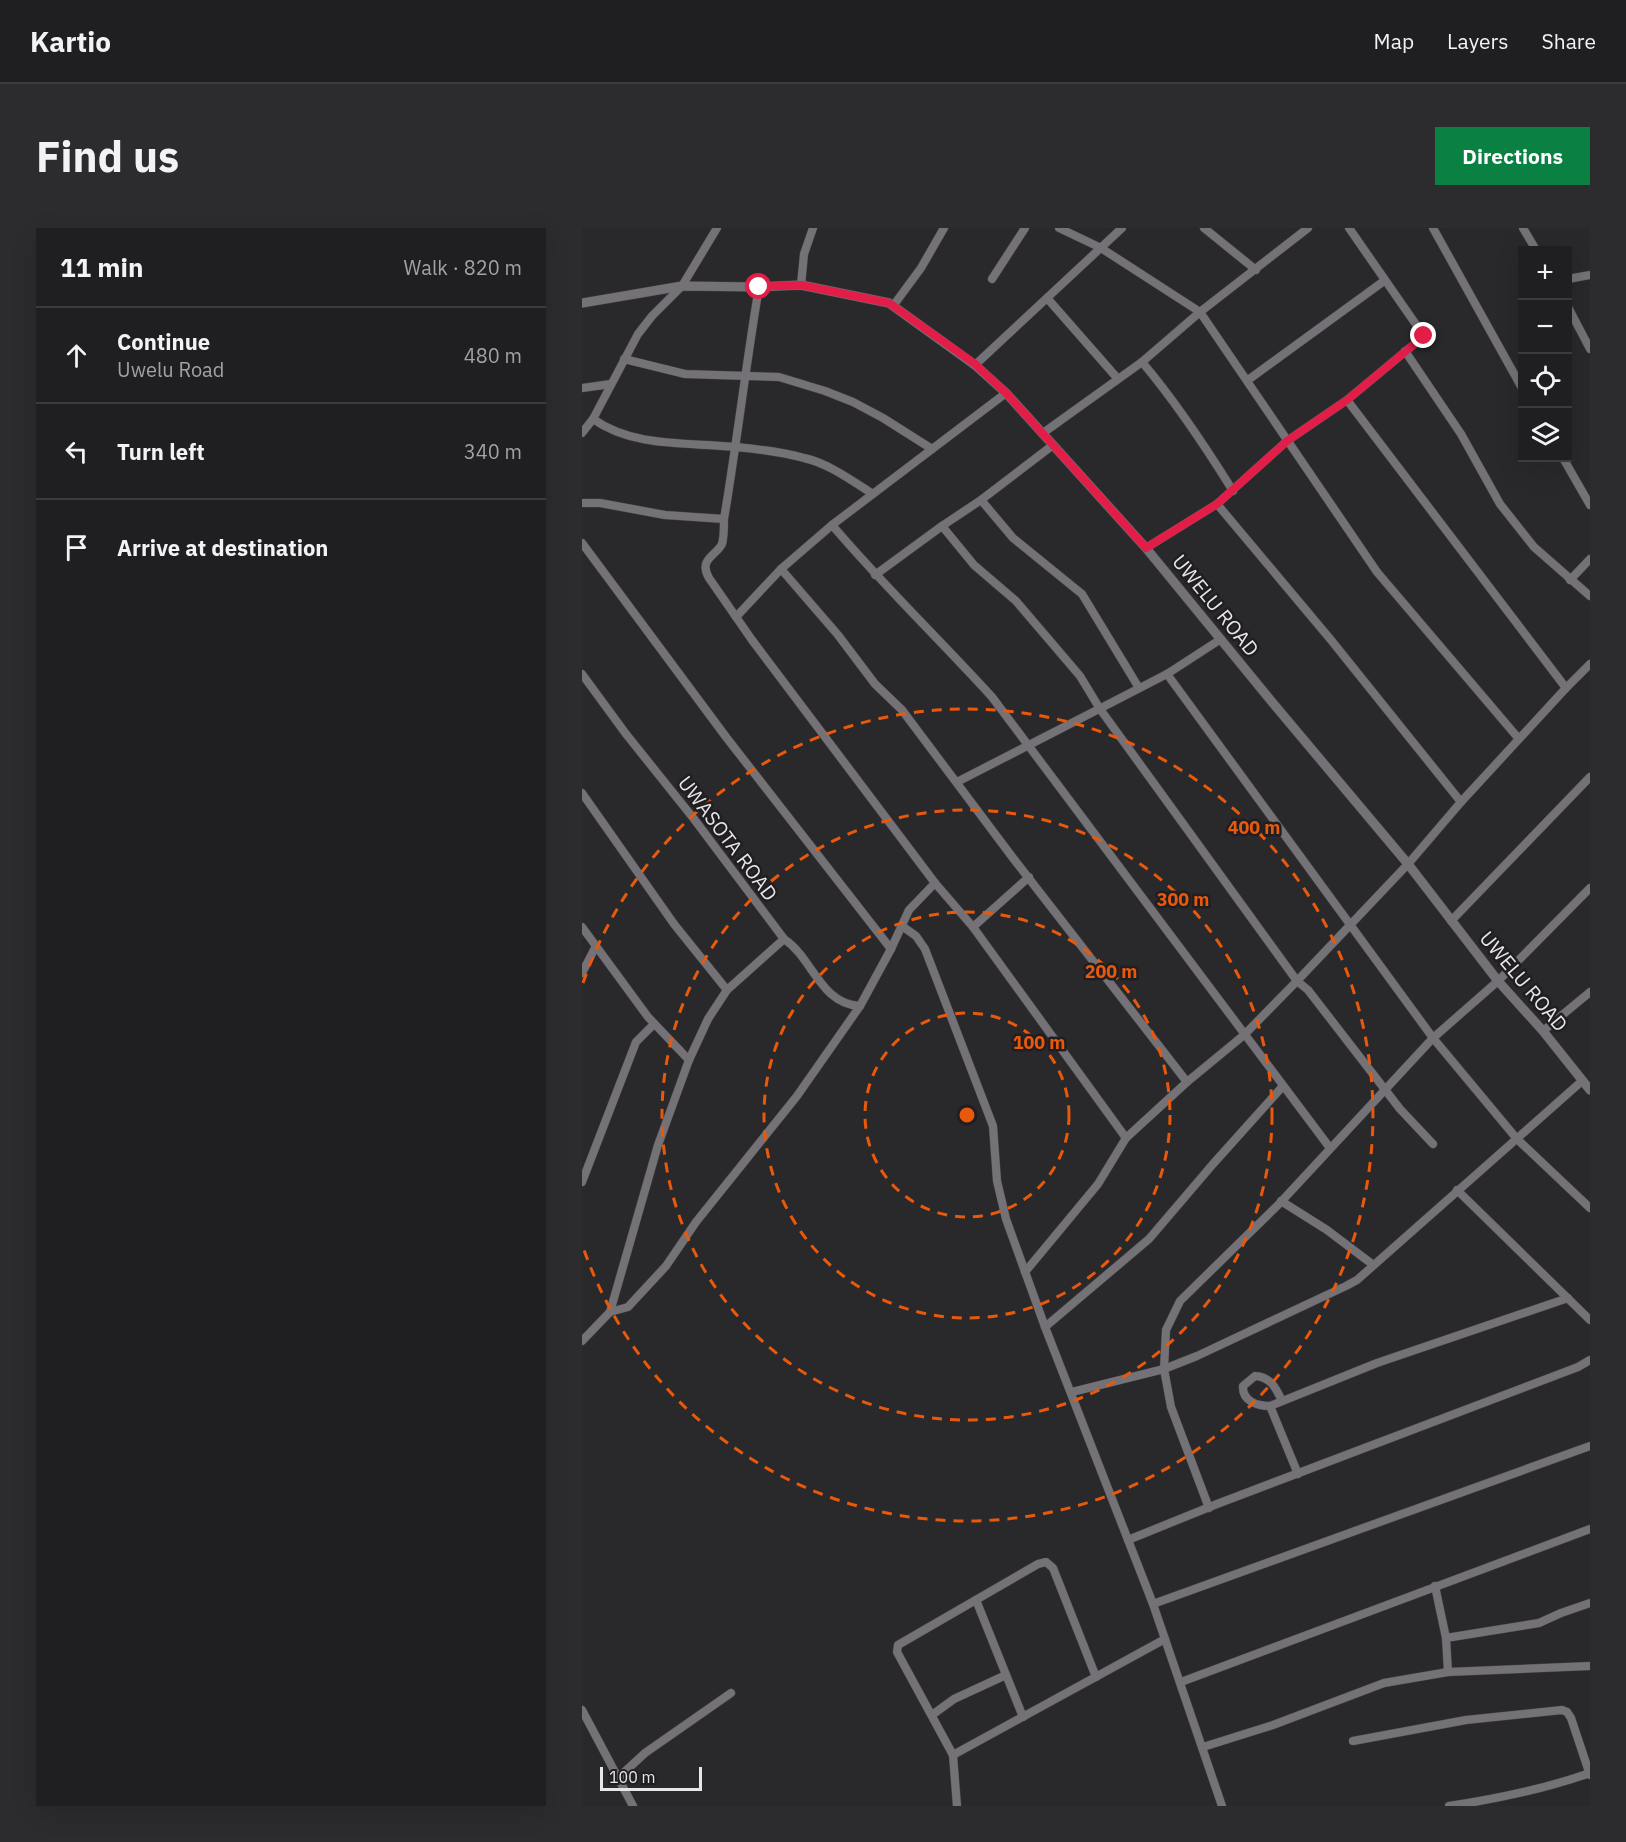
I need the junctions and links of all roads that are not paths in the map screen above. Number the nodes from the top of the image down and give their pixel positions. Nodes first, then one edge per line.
1 (717, 228) edge
2 (813, 228) edge
3 (944, 228) edge
4 (1024, 228) edge
5 (1059, 228) edge
6 (1122, 228) edge
7 (1204, 228) edge
8 (1308, 228) edge
9 (1349, 228) edge
10 (1433, 228) edge
11 (1522, 228) edge
12 (1533, 246) edge
13 (1101, 248) junction
14 (1256, 270) junction
15 (1590, 275) edge
16 (1572, 278) edge
17 (992, 279) dead end
18 (1384, 281) junction
19 (801, 285) junction
20 (682, 286) junction
21 (759, 287) junction
22 (1047, 298) junction
23 (582, 303) edge
24 (893, 306) junction
25 (1200, 312) junction
26 (1572, 315) edge
27 (1590, 349) edge
28 (1405, 351) junction
29 (624, 359) junction
30 (1142, 362) junction
31 (975, 364) junction
32 (744, 377) junction
33 (1118, 379) junction
34 (1248, 380) junction
35 (1518, 381) edge
36 (611, 384) junction
37 (582, 388) edge
38 (1006, 393) junction
39 (1347, 400) junction
40 (593, 419) junction
41 (582, 433) edge
42 (1043, 433) junction
43 (1287, 441) junction
44 (1053, 446) junction
45 (737, 447) junction
46 (932, 448) junction
47 (1565, 462) edge
48 (1233, 491) junction
49 (873, 494) junction
50 (981, 500) junction
51 (582, 503) edge
52 (1217, 504) junction
53 (1590, 505) edge
54 (724, 519) junction
55 (832, 525) junction
56 (942, 526) junction
57 (582, 543) edge
58 (1146, 548) junction
59 (1590, 560) edge
60 (781, 569) junction
61 (875, 575) junction
62 (1570, 580) junction
63 (1590, 597) edge
64 (736, 617) junction
65 (1221, 639) junction
66 (1590, 664) edge
67 (582, 674) edge
68 (1167, 674) junction
69 (1139, 688) junction
70 (1566, 688) junction
71 (1100, 709) junction
72 (1519, 739) junction
73 (1028, 746) junction
74 (1590, 777) edge
75 (957, 782) junction
76 (582, 793) edge
77 (1461, 802) junction
78 (1408, 864) junction
79 (1029, 877) junction
80 (935, 883) junction
81 (1590, 888) edge
82 (1451, 921) junction
83 (1351, 925) junction
84 (902, 926) junction
85 (582, 927) edge
86 (973, 927) junction
87 (784, 939) junction
88 (596, 946) junction
89 (891, 949) junction
90 (582, 973) edge
91 (1297, 981) junction
92 (1498, 981) junction
93 (726, 990) junction
94 (1590, 992) edge
95 (860, 1005) junction
96 (654, 1024) junction
97 (1543, 1031) junction
98 (1244, 1035) junction
99 (1433, 1038) junction
100 (689, 1060) junction
101 (1582, 1081) junction
102 (1187, 1082) junction
103 (1283, 1086) junction
104 (1384, 1089) junction
105 (1590, 1090) edge
106 (1125, 1138) junction
107 (1517, 1139) junction
108 (1432, 1144) dead end
109 (1330, 1148) junction
110 (582, 1182) edge
111 (1458, 1190) junction
112 (1281, 1201) junction
113 (1590, 1208) edge
114 (1372, 1264) junction
115 (1025, 1272) junction
116 (1568, 1298) junction
117 (610, 1312) junction
118 (1590, 1320) edge
119 (1045, 1327) junction
120 (582, 1341) edge
121 (1590, 1360) edge
122 (1164, 1369) junction
123 (1071, 1392) junction
124 (1282, 1401) junction
125 (1270, 1406) junction
126 (1590, 1446) edge
127 (1298, 1474) junction
128 (1209, 1508) junction
129 (1590, 1529) edge
130 (1128, 1540) junction
131 (1435, 1586) junction
132 (976, 1600) junction
133 (1590, 1603) edge
134 (1154, 1604) junction
135 (1446, 1638) junction
136 (1165, 1639) junction
137 (1590, 1665) edge
138 (1448, 1672) junction
139 (1006, 1675) junction
140 (1096, 1677) junction
141 (1181, 1682) junction
142 (731, 1692) dead end
143 (582, 1710) edge
144 (932, 1715) junction
145 (1023, 1717) junction
146 (1353, 1741) dead end
147 (1203, 1747) junction
148 (953, 1755) junction
149 (1590, 1774) edge
150 (619, 1777) junction
151 (633, 1806) edge
152 (957, 1806) edge
153 (1222, 1806) edge
154 (1449, 1806) edge

1 - 20 street
2 - 19 street
3 - 24 street
4 - 17 street
5 - 13 street
6 - 13 street
7 - 14 street
8 - 14 street
9 - 18 street
10 - 35 street
11 - 12 street
13 - 22 street
13 - 25 street
14 - 25 street
15 - 16 street
18 - 28 street
18 - 34 street
19 - 21 street, UWELU ROAD
19 - 24 street, UWELU ROAD
20 - 21 street, UWELU ROAD
20 - 23 street, UWELU ROAD
20 - 29 street
21 - 32 street
22 - 31 street
22 - 33 street
24 - 31 street, UWELU ROAD
25 - 30 street
25 - 34 street
26 - 27 street
28 - 39 street
28 - 62 street
29 - 32 street
29 - 36 street
30 - 33 street
30 - 48 street
31 - 38 street, UWELU ROAD
32 - 45 street
32 - 46 street
33 - 42 street
34 - 43 street
36 - 37 street
36 - 40 street
38 - 42 street, UWELU ROAD
38 - 46 street
39 - 43 street
39 - 70 street
40 - 41 street
40 - 45 street
42 - 44 street, UWELU ROAD
43 - 48 street
43 - 72 street
44 - 50 street
44 - 58 street, UWELU ROAD
45 - 49 street
45 - 54 street
46 - 49 street
47 - 53 street
48 - 52 street
49 - 55 street
50 - 56 street
50 - 69 street
51 - 54 street
52 - 58 street
52 - 77 street
54 - 64 street
55 - 60 street
55 - 61 street
56 - 61 street
56 - 71 street
57 - 89 street
58 - 65 street, UWELU ROAD
59 - 62 street
60 - 64 street
60 - 75 street
61 - 73 street
62 - 63 street
64 - 80 street
65 - 68 street
65 - 78 street, UWELU ROAD
66 - 70 street
67 - 87 street, UWASOTA ROAD
68 - 69 street
68 - 83 street
69 - 71 street
70 - 72 street
71 - 73 street
71 - 91 street
72 - 77 street
73 - 75 street
73 - 98 street
74 - 82 street
75 - 79 street
76 - 93 street
77 - 78 street
78 - 82 street, UWELU ROAD
78 - 83 street
79 - 86 street
79 - 102 street
80 - 84 street
80 - 86 street
81 - 92 street
82 - 92 street, UWELU ROAD
83 - 91 street
83 - 99 street
84 - 89 street
84 - 115 street
85 - 88 street
86 - 106 street
87 - 93 street
87 - 95 street, UWASOTA ROAD
88 - 90 street
88 - 96 street
89 - 95 street
91 - 98 street
91 - 104 street
92 - 97 street, UWELU ROAD
92 - 99 street
93 - 100 street
94 - 97 street
95 - 117 street
96 - 100 street
96 - 110 street
97 - 101 street, UWELU ROAD
98 - 102 street
98 - 103 street
99 - 104 street
99 - 107 street
100 - 117 street
101 - 105 street, UWELU ROAD
101 - 107 street
102 - 106 street
103 - 109 street
103 - 119 street
104 - 108 street
104 - 109 street
106 - 115 street
107 - 111 street
107 - 113 street
109 - 112 street
111 - 114 street
111 - 116 street
112 - 114 street
112 - 122 street
114 - 122 street
115 - 119 street
116 - 118 street
116 - 124 street
117 - 120 street
119 - 123 street
121 - 127 street
122 - 123 street
122 - 128 street
123 - 130 street
124 - 125 street
124 - 125 street
125 - 127 street
126 - 134 street
127 - 128 street
128 - 130 street
129 - 131 street
130 - 134 street
131 - 135 street
131 - 141 street
132 - 139 street
132 - 140 street
132 - 144 street
133 - 135 street
134 - 136 street
135 - 138 street
136 - 140 street
136 - 141 street
137 - 138 street
138 - 147 street
139 - 144 street
139 - 145 street
140 - 145 street
141 - 147 street
142 - 150 street
143 - 150 street
144 - 148 street
145 - 148 street
146 - 149 street
147 - 153 street
148 - 152 street
149 - 154 street
150 - 151 street

